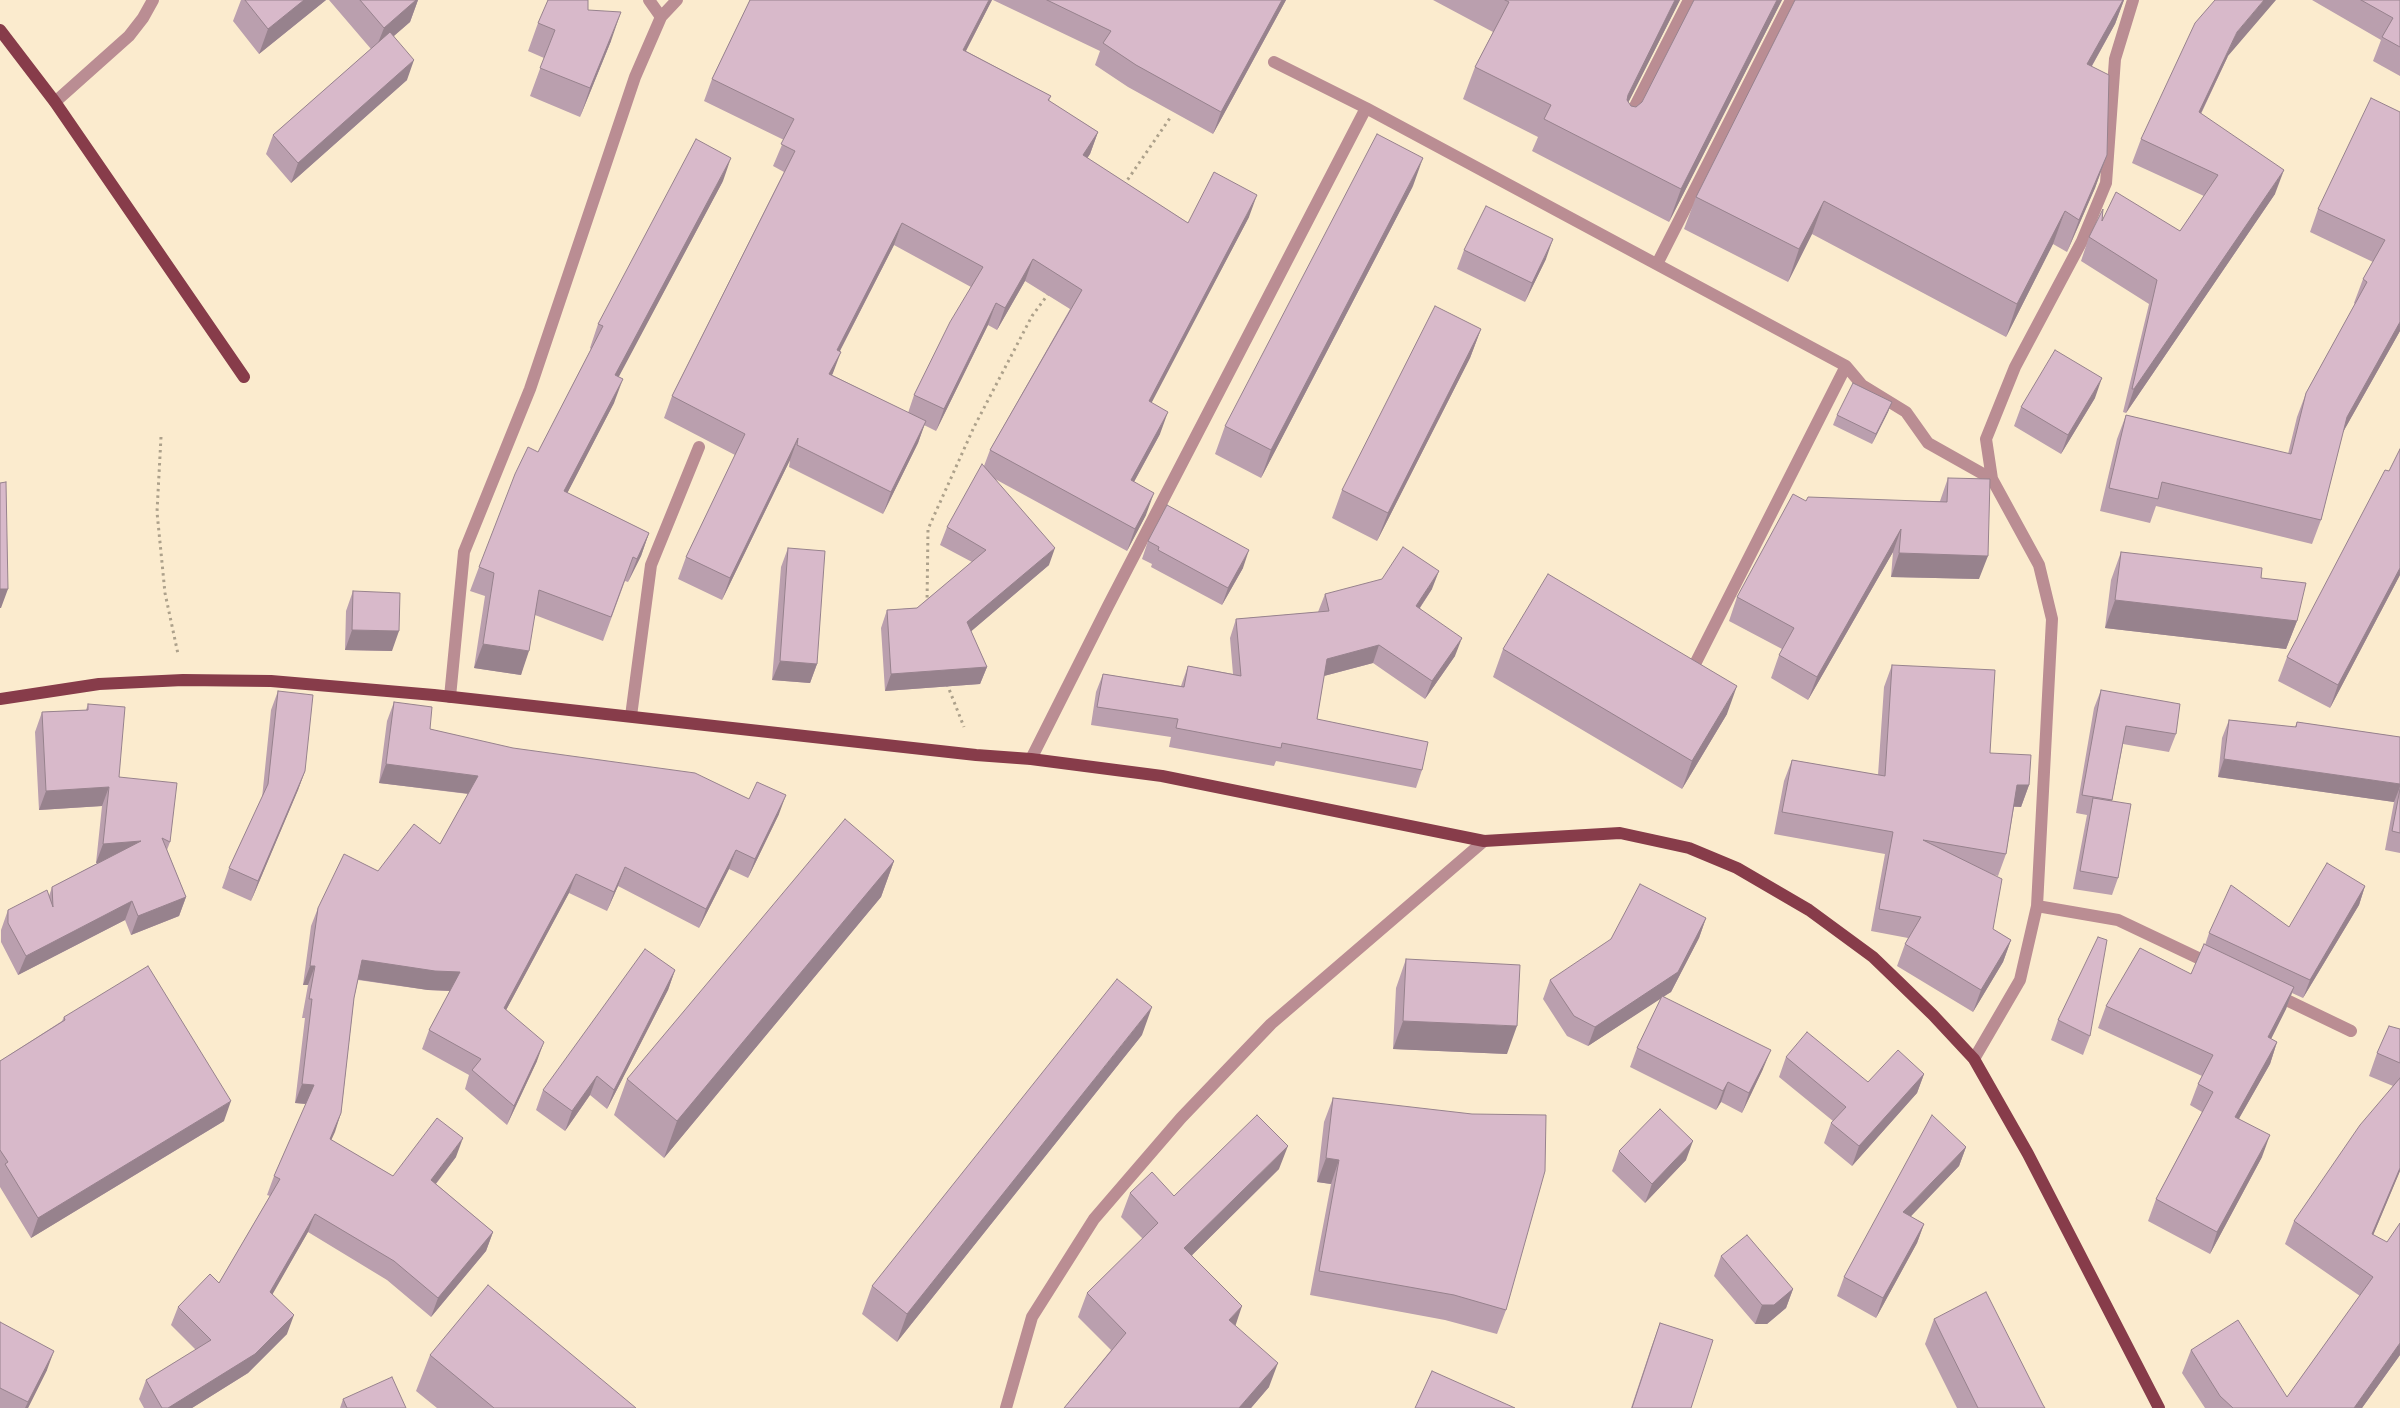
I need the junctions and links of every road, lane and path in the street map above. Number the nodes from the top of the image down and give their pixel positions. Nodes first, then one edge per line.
1 (152, 0) edge
2 (649, 0) edge
3 (677, 0) edge
4 (1689, 0) edge
5 (1790, 0) edge
6 (2133, 0) edge
7 (661, 17) junction
8 (0, 30) edge
9 (1274, 62) dead end
10 (55, 102) junction
11 (1366, 108) junction
12 (1170, 118) dead end
13 (1623, 131) edge
14 (1121, 189) edge
15 (1657, 264) junction
16 (1054, 284) edge
17 (1846, 366) junction
18 (244, 377) dead end
19 (161, 436) dead end
20 (699, 447) dead end
21 (1992, 480) junction
22 (926, 606) edge
23 (1696, 662) edge
24 (944, 678) edge
25 (183, 680) junction
26 (450, 697) junction
27 (0, 699) edge
28 (631, 716) junction
29 (976, 756) junction
30 (1031, 759) junction
31 (1484, 841) junction
32 (2037, 906) junction
33 (2226, 971) edge
34 (2262, 988) edge
35 (2351, 1031) dead end
36 (1974, 1059) junction
37 (1006, 1408) edge
38 (2159, 1408) edge

1 - 10 street
2 - 7 street
3 - 7 street
4 - 13 street
5 - 15 street
6 - 21 street
7 - 26 street
8 - 10 main road
9 - 11 street
10 - 18 main road
11 - 15 street
11 - 30 street
12 - 14 path
15 - 17 street
16 - 22 path
17 - 21 street
17 - 23 street
19 - 25 path
20 - 28 street
21 - 32 street
24 - 29 path
25 - 26 main road
25 - 27 main road
26 - 28 main road
28 - 29 main road
29 - 30 main road
30 - 31 main road
31 - 36 main road
31 - 37 street
32 - 33 street
32 - 36 street
34 - 35 street
36 - 38 main road

